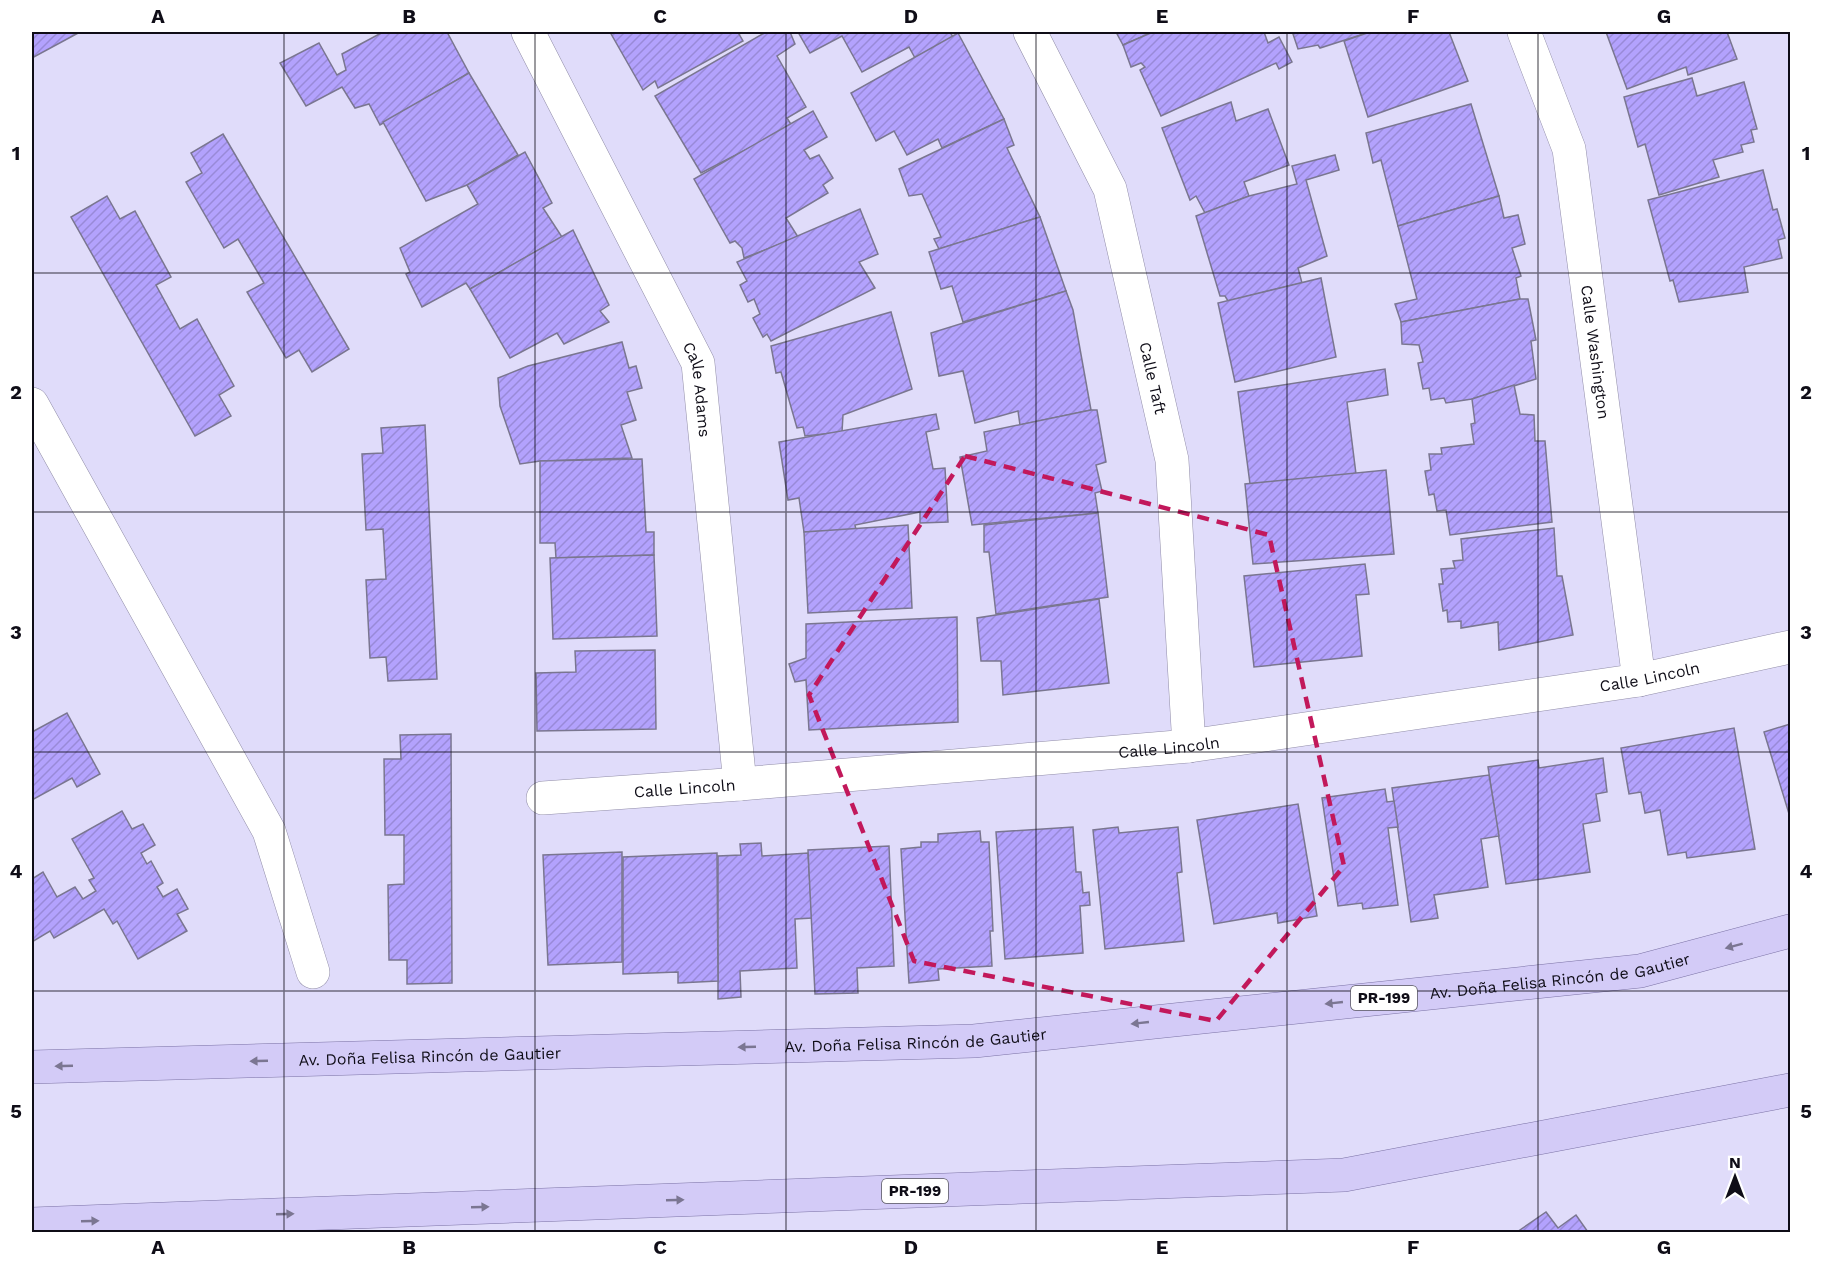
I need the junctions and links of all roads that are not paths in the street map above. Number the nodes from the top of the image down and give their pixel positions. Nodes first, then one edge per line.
1 (528, 32) edge
2 (1030, 32) edge
3 (1524, 32) edge
4 (32, 404) edge
5 (1791, 647) edge
6 (1639, 680) junction
7 (1189, 746) junction
8 (740, 784) junction
9 (543, 798) dead end
10 (1791, 932) edge
11 (313, 972) dead end
12 (32, 1067) edge
13 (1791, 1090) edge
14 (32, 1224) edge

1 - 8 street, Calle Adams
2 - 7 street, Calle Taft
3 - 6 street, Calle Washington
4 - 11 street
5 - 6 street, Calle Lincoln
6 - 7 street, Calle Lincoln
7 - 8 street, Calle Lincoln
8 - 9 street, Calle Lincoln
10 -> 12 main road, Av. Doña Felisa Rincón de Gautier / PR-199
14 -> 13 main road, PR-199

